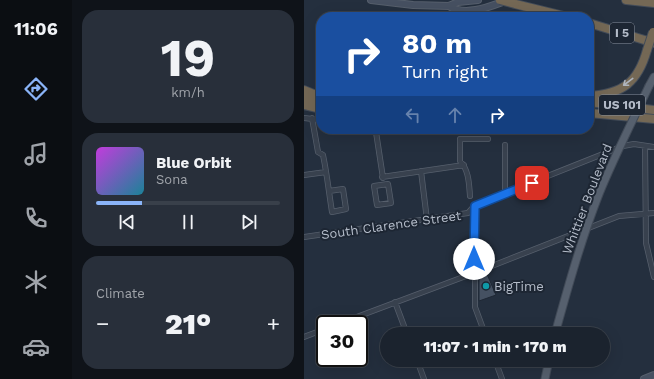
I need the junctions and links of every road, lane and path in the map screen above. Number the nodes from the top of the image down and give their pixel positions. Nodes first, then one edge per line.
1 (370, 0) edge
2 (478, 0) edge
3 (500, 0) edge
4 (626, 0) edge
5 (512, 2) edge
6 (654, 3) edge
7 (450, 6) junction
8 (549, 12) edge
9 (594, 25) edge
10 (654, 31) edge
11 (654, 43) edge
12 (654, 77) edge
13 (304, 90) edge
14 (316, 94) edge
15 (594, 95) edge
16 (304, 98) edge
17 (316, 99) edge
18 (594, 103) edge
19 (304, 105) edge
20 (316, 107) edge
21 (654, 110) edge
22 (304, 111) edge
23 (316, 112) edge
24 (594, 113) edge
25 (304, 118) edge
26 (312, 118) junction
27 (316, 119) edge
28 (654, 119) edge
29 (376, 134) edge
30 (488, 139) dead end
31 (504, 145) dead end
32 (645, 146) junction
33 (654, 147) edge
34 (464, 165) junction
35 (421, 171) junction
36 (326, 172) junction
37 (304, 175) edge
38 (382, 177) junction
39 (383, 185) junction
40 (329, 191) junction
41 (505, 194) junction
42 (470, 196) dead end
43 (475, 206) junction
44 (646, 213) junction
45 (654, 213) edge
46 (427, 220) junction
47 (304, 237) edge
48 (474, 273) junction
49 (654, 276) edge
50 (395, 302) junction
51 (361, 315) edge
52 (404, 327) edge
53 (482, 327) edge
54 (557, 327) edge
55 (316, 332) edge
56 (304, 337) edge
57 (420, 367) edge
58 (498, 367) edge
59 (548, 367) edge
60 (654, 375) edge
61 (424, 379) edge
62 (502, 379) edge
63 (545, 379) edge
64 (644, 379) edge

1 - 7 main road
2 - 7 main road
3 - 5 highway, bridge
4 - 6 highway
5 - 7 main road
5 - 8 highway
9 - 11 highway, I 5
10 -> 15 highway, bridge
12 - 54 main road, Whittier Boulevard, bridge
13 - 14 highway
16 - 17 highway
18 - 21 highway, US 101
19 - 20 highway
22 - 23 highway
24 - 28 highway, US 101
25 - 26 street
26 - 27 street
26 - 36 street
29 - 38 street
30 - 34 street
31 - 41 street
32 - 33 street, South Clarence Street
32 - 41 street, South Clarence Street
32 - 44 street
34 - 35 street
34 - 42 street
35 - 38 street
35 - 46 street
36 - 37 street
36 - 40 street
38 - 39 street
39 - 39 street
40 - 40 street
41 - 43 street, South Clarence Street
43 - 46 street, South Clarence Street
43 - 48 street
44 - 45 street
44 - 48 street
44 - 49 street
46 - 47 street, South Clarence Street
48 - 50 street
48 - 53 street
50 - 51 street
50 - 52 street
55 - 56 street
57 - 61 street
58 - 62 street
59 - 63 main road
60 - 64 main road

